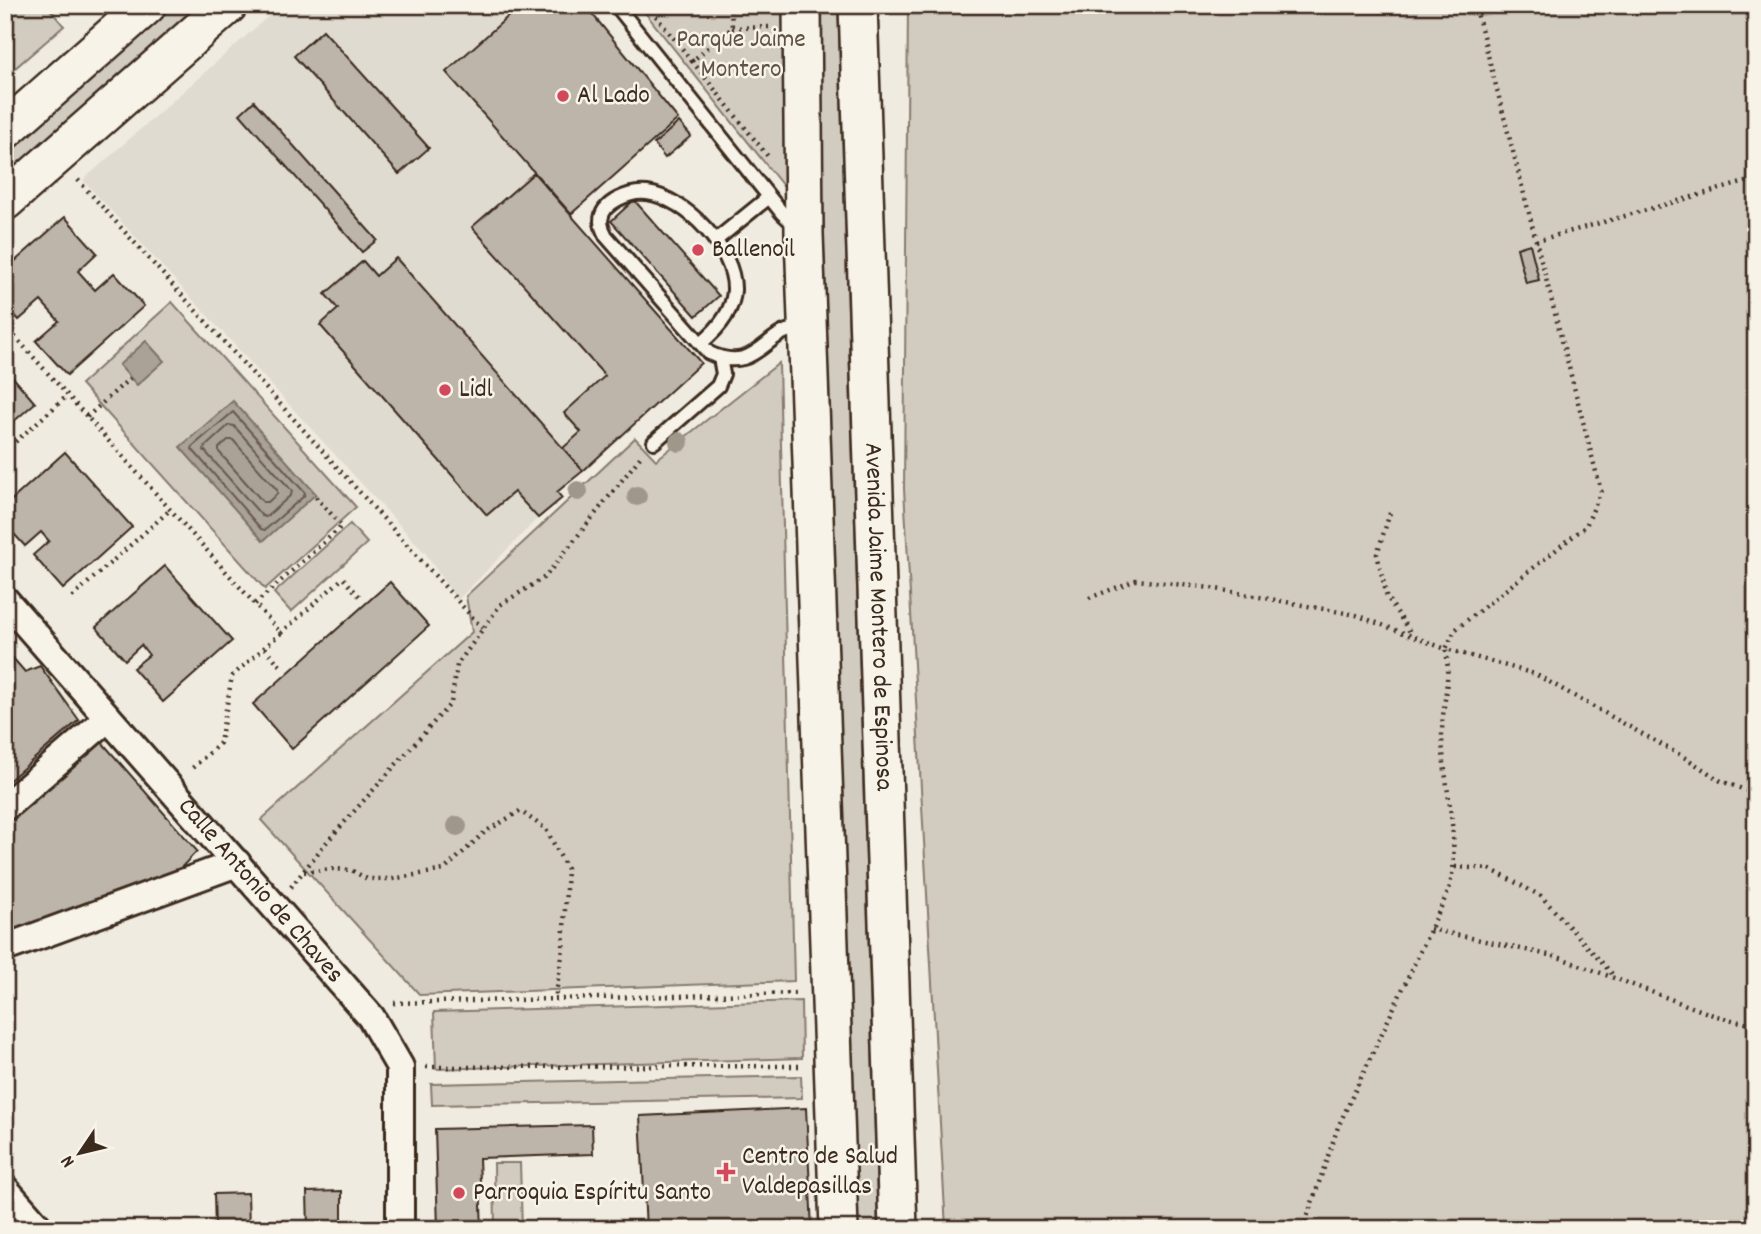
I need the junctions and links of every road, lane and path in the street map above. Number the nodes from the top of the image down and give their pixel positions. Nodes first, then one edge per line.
1 (147, 5) edge
2 (228, 5) edge
3 (615, 5) edge
4 (647, 5) edge
5 (731, 5) edge
6 (802, 5) edge
7 (858, 5) edge
8 (1475, 5) edge
9 (1754, 5) edge
10 (1756, 11) edge
11 (732, 28) junction
12 (774, 40) dead end
13 (692, 61) junction
14 (5, 130) edge
15 (56, 156) junction
16 (777, 167) dead end
17 (1756, 179) edge
18 (769, 197) junction
19 (5, 201) edge
20 (804, 234) junction
21 (716, 240) junction
22 (1536, 241) junction
23 (10, 331) dead end
24 (808, 331) junction
25 (701, 343) junction
26 (720, 358) junction
27 (130, 378) dead end
28 (67, 396) junction
29 (87, 417) junction
30 (654, 442) joint
31 (5, 451) edge
32 (315, 496) dead end
33 (170, 510) junction
34 (1390, 513) dead end
35 (72, 597) dead end
36 (362, 598) dead end
37 (1089, 598) dead end
38 (5, 600) edge
39 (255, 604) junction
40 (483, 629) junction
41 (281, 633) junction
42 (1412, 636) junction
43 (265, 648) junction
44 (1446, 649) junction
45 (283, 669) dead end
46 (108, 718) junction
47 (170, 788) junction
48 (1756, 794) edge
49 (5, 807) edge
50 (237, 863) junction
51 (1455, 867) junction
52 (303, 872) junction
53 (275, 908) junction
54 (1430, 929) junction
55 (5, 948) edge
56 (1616, 979) junction
57 (831, 992) junction
58 (555, 999) junction
59 (360, 1004) junction
60 (1756, 1026) edge
61 (833, 1066) junction
62 (400, 1067) junction
63 (5, 1189) edge
64 (40, 1229) edge
65 (400, 1229) edge
66 (839, 1229) edge
67 (898, 1229) edge
68 (1303, 1229) edge

1 - 14 main road
2 - 15 main road
3 - 18 lane
4 - 13 path
5 - 11 path
6 - 20 main road
7 - 67 main road, Avenida Jaime Montero de Espinosa
8 - 22 path
9 - 10 path
11 - 12 path
11 - 13 path
13 - 16 path
15 - 19 main road
15 - 40 path
17 - 22 path
18 - 20 lane
18 - 21 lane
20 - 24 main road
21 - 25 lane
21 - 25 lane
22 - 44 path
23 - 28 path
24 - 26 lane
24 - 57 main road
25 - 26 lane
26 - 30 lane
27 - 29 path
28 - 29 path
28 - 31 path
29 - 33 path
30 - 40 path
32 - 39 path
33 - 35 path
33 - 39 path
34 - 42 path
36 - 41 path
37 - 42 path
38 - 46 street, Calle Antonio de Chaves
39 - 41 path
40 - 52 path
41 - 43 path
42 - 44 path
43 - 45 path
43 - 47 path
44 - 48 path
44 - 51 path
46 - 47 street, Calle Antonio de Chaves
46 - 49 street
47 - 50 street, Calle Antonio de Chaves
50 - 53 street, Calle Antonio de Chaves
50 - 55 street
51 - 54 path
51 - 56 path
52 - 53 path
52 - 58 path
53 - 59 street, Calle Antonio de Chaves
54 - 56 path
54 - 68 path
56 - 60 path
57 - 58 path
57 - 61 main road
58 - 59 path
59 - 62 street, Calle Antonio de Chaves
61 - 62 path
61 - 66 main road
62 - 65 street
63 - 64 street

